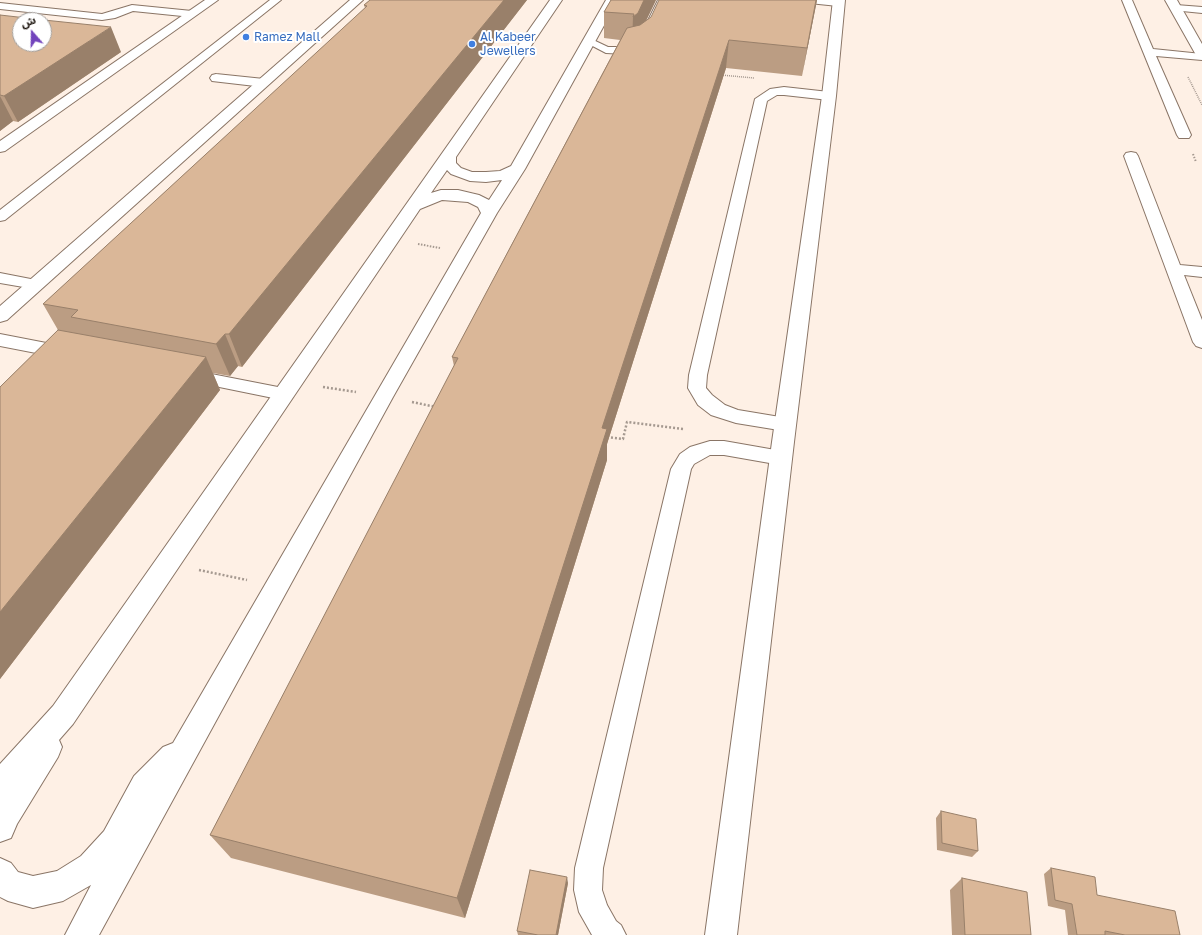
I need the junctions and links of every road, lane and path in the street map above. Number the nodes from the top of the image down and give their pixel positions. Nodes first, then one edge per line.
1 (212, 0) edge
2 (276, 0) edge
3 (357, 0) edge
4 (556, 0) edge
5 (612, 0) edge
6 (662, 0) edge
7 (809, 0) edge
8 (1127, 0) edge
9 (1197, 0) edge
10 (838, 2) edge
11 (1173, 4) edge
12 (0, 6) edge
13 (1202, 9) edge
14 (192, 14) junction
15 (589, 41) junction
16 (1149, 52) junction
17 (1202, 56) edge
18 (714, 74) edge
19 (216, 78) dead end
20 (760, 79) dead end
21 (264, 83) junction
22 (829, 96) junction
23 (1184, 135) dead end
24 (0, 148) edge
25 (448, 155) junction
26 (1131, 156) dead end
27 (517, 169) junction
28 (413, 207) junction
29 (489, 213) junction
30 (0, 217) edge
31 (390, 240) junction
32 (466, 252) junction
33 (1174, 269) junction
34 (1202, 272) edge
35 (0, 278) edge
36 (36, 284) junction
37 (0, 316) edge
38 (0, 340) edge
39 (1202, 342) edge
40 (84, 356) edge
41 (176, 373) edge
42 (288, 388) junction
43 (383, 397) junction
44 (437, 407) edge
45 (785, 424) junction
46 (689, 430) dead end
47 (600, 435) edge
48 (781, 458) junction
49 (167, 563) junction
50 (277, 586) junction
51 (63, 715) junction
52 (186, 747) junction
53 (0, 785) edge
54 (0, 827) edge
55 (0, 874) edge
56 (82, 935) edge
57 (611, 935) edge
58 (721, 935) edge

1 - 14 street
2 - 30 lane
3 - 21 street
4 - 25 street
5 - 15 street
6 - 15 lane
7 - 10 lane
8 - 16 lane
9 - 13 lane
10 - 22 street
11 - 13 lane
11 - 17 street
12 - 14 lane
14 - 24 street
15 - 27 street
16 - 17 lane
16 - 23 lane
18 - 20 path
19 - 21 lane
21 - 36 street
22 - 45 street
22 - 45 lane
25 - 27 street
25 - 28 street
26 - 33 lane
27 - 29 street
28 - 29 street
28 - 31 street
29 - 32 street
31 - 32 path
31 - 42 street
32 - 43 street
33 - 34 lane
33 - 39 lane
35 - 36 lane
36 - 37 street
38 - 40 lane
41 - 42 lane
42 - 43 path
42 - 49 street
43 - 44 path
43 - 50 street
45 - 48 street
46 - 47 path
48 - 57 lane
48 - 58 street
49 - 50 path
49 - 51 street
50 - 52 street
51 - 53 street
51 - 54 street
52 - 55 street
52 - 56 street

